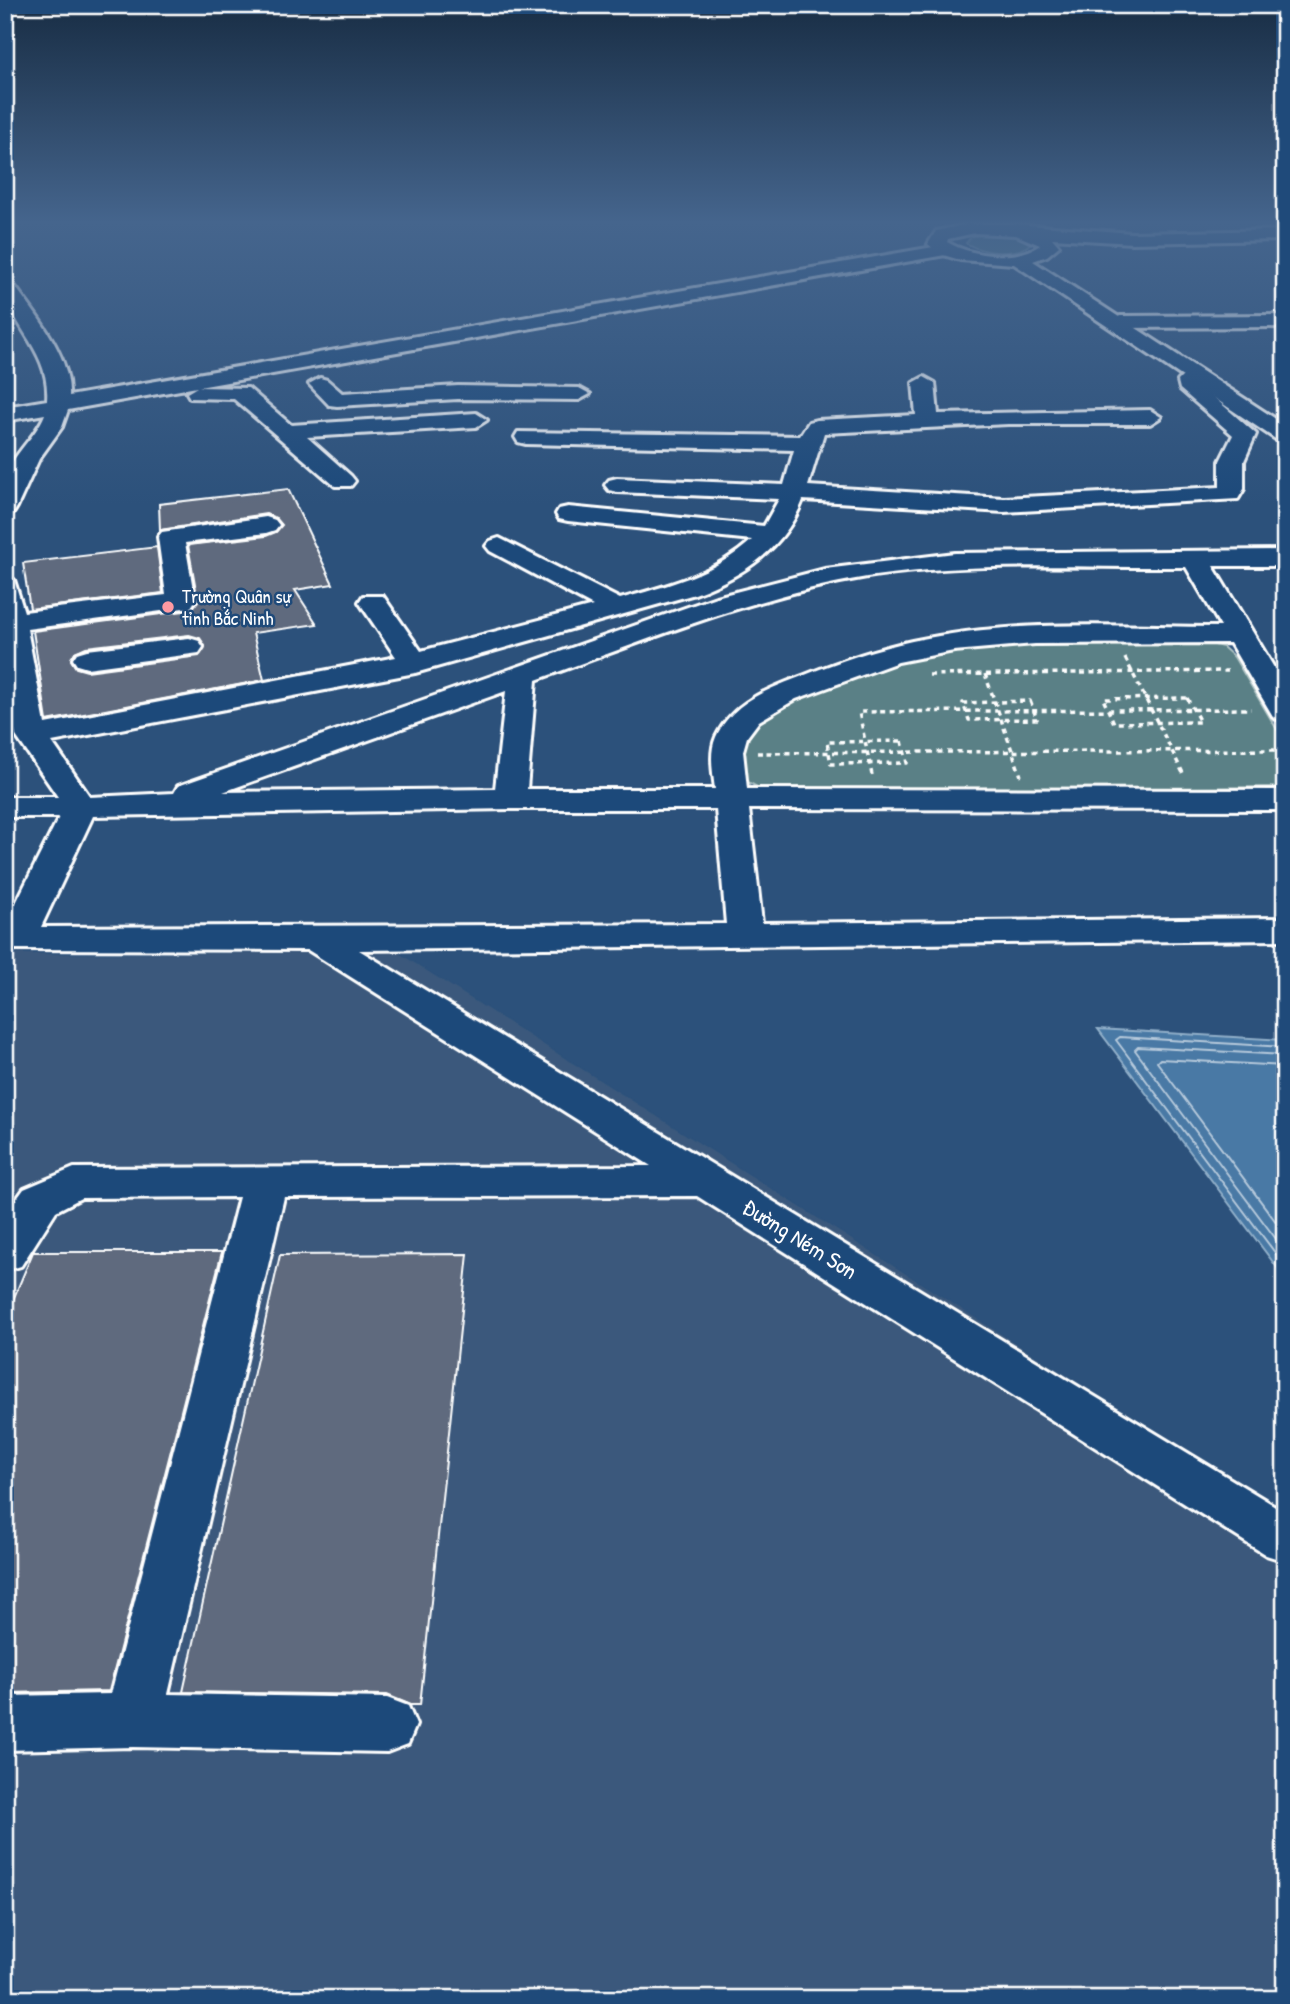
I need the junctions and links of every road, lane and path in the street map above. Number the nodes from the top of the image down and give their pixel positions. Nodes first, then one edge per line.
1 (22, 318) edge
2 (557, 318) edge
3 (1113, 318) edge
4 (1285, 321) edge
5 (1120, 322) junction
6 (419, 374) dead end
7 (1199, 379) junction
8 (923, 383) dead end
9 (265, 391) dead end
10 (241, 394) junction
11 (579, 394) dead end
12 (59, 404) junction
13 (8, 413) edge
14 (1150, 417) dead end
15 (929, 419) junction
16 (477, 420) dead end
17 (50, 428) junction
18 (288, 432) junction
19 (1284, 435) edge
20 (1245, 436) junction
21 (526, 437) dead end
22 (807, 443) junction
23 (343, 481) dead end
24 (617, 485) dead end
25 (793, 495) junction
26 (5, 506) edge
27 (568, 514) dead end
28 (266, 525) dead end
29 (772, 535) junction
30 (499, 546) dead end
31 (1195, 558) junction
32 (1285, 558) edge
33 (5, 586) edge
34 (181, 601) junction
35 (373, 601) dead end
36 (617, 608) junction
37 (12, 622) junction
38 (1239, 635) junction
39 (1122, 654) dead end
40 (88, 659) dead end
41 (415, 664) dead end
42 (1233, 671) dead end
43 (1132, 673) junction
44 (985, 674) junction
45 (917, 675) dead end
46 (522, 676) junction
47 (1145, 699) junction
48 (995, 702) junction
49 (1256, 709) dead end
50 (1108, 710) junction
51 (1151, 710) junction
52 (1193, 710) junction
53 (966, 711) junction
54 (998, 711) junction
55 (1034, 711) junction
56 (1285, 712) edge
57 (1001, 720) junction
58 (1157, 722) junction
59 (32, 736) junction
60 (865, 742) junction
61 (1280, 750) dead end
62 (1171, 751) junction
63 (867, 752) junction
64 (904, 752) junction
65 (1012, 752) junction
66 (746, 753) dead end
67 (829, 753) junction
68 (869, 764) junction
69 (1189, 786) dead end
70 (1025, 787) dead end
71 (874, 788) dead end
72 (731, 798) junction
73 (510, 799) junction
74 (1285, 800) edge
75 (160, 803) junction
76 (5, 807) edge
77 (81, 807) junction
78 (1285, 929) edge
79 (745, 933) junction
80 (11, 938) edge
81 (316, 939) junction
82 (705, 1181) junction
83 (265, 1182) junction
84 (5, 1255) edge
85 (1285, 1539) edge
86 (133, 1720) junction
87 (5, 1723) edge
88 (387, 1726) dead end

1 - 12 street
2 - 12 street
3 - 5 street
4 - 5 street
5 - 7 street
6 - 11 street
7 - 19 street
7 - 20 street
8 - 15 street
9 - 10 street
10 - 17 street
10 - 18 street
12 - 13 street
12 - 17 street
14 - 15 street
15 - 22 street
16 - 18 street
17 - 26 street
18 - 23 street
19 - 20 street
20 - 25 street
21 - 22 street
22 - 25 street
24 - 25 street
25 - 29 street
27 - 29 street
28 - 34 street
29 - 36 street
30 - 36 street
31 - 32 street
31 - 38 street
31 - 46 street
33 - 37 street
34 - 37 street
34 - 40 street
35 - 41 street
36 - 59 street
37 - 59 street
38 - 56 street
38 - 72 street
39 - 43 path
42 - 43 path
43 - 44 path
43 - 47 path
44 - 45 path
44 - 48 path
46 - 73 street
46 - 75 street
47 - 50 path
47 - 51 path
47 - 52 path
48 - 53 path
48 - 54 path
48 - 55 path
49 - 52 path
50 - 51 path
50 - 55 path
50 - 58 path
51 - 52 path
51 - 58 path
52 - 58 path
53 - 54 path
53 - 57 path
53 - 60 path
54 - 55 path
54 - 57 path
55 - 57 path
57 - 65 path
58 - 62 path
59 - 77 street
60 - 63 path
60 - 64 path
60 - 67 path
61 - 62 path
62 - 65 path
62 - 69 path
63 - 64 path
63 - 67 path
63 - 68 path
64 - 65 path
64 - 68 path
65 - 70 path
66 - 67 path
67 - 68 path
68 - 71 path
72 - 73 street
72 - 74 street
72 - 79 street
73 - 75 street
75 - 77 street
76 - 77 street
77 - 80 street
78 - 79 street
79 - 81 street
80 - 81 street
81 - 82 street, Đường Ném Sơn
82 - 83 street
82 - 85 street, Đường Ném Sơn
83 - 84 street
83 - 86 street
86 - 87 street
86 - 88 street

